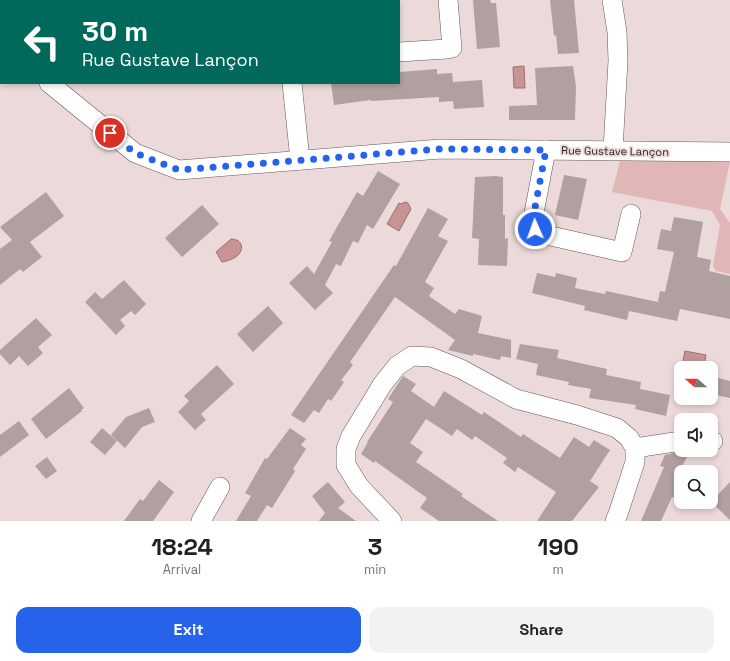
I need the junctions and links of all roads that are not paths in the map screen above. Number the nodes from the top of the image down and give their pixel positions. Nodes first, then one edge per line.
1 (448, 0) edge
2 (612, 0) edge
3 (400, 52) edge
4 (50, 84) edge
5 (292, 84) edge
6 (546, 150) junction
7 (613, 150) junction
8 (730, 152) edge
9 (300, 160) junction
10 (631, 214) dead end
11 (674, 442) edge
12 (636, 448) junction
13 (220, 487) dead end
14 (201, 521) edge
15 (392, 521) edge
16 (615, 521) edge

1 - 3 street
2 - 7 street
4 - 9 street, Rue Gustave Lançon
5 - 9 street
6 - 7 street, Rue Gustave Lançon
6 - 9 street, Rue Gustave Lançon
6 - 10 street
7 - 8 street, Rue Gustave Lançon
11 - 12 street
12 - 15 street
12 - 16 street
13 - 14 street

